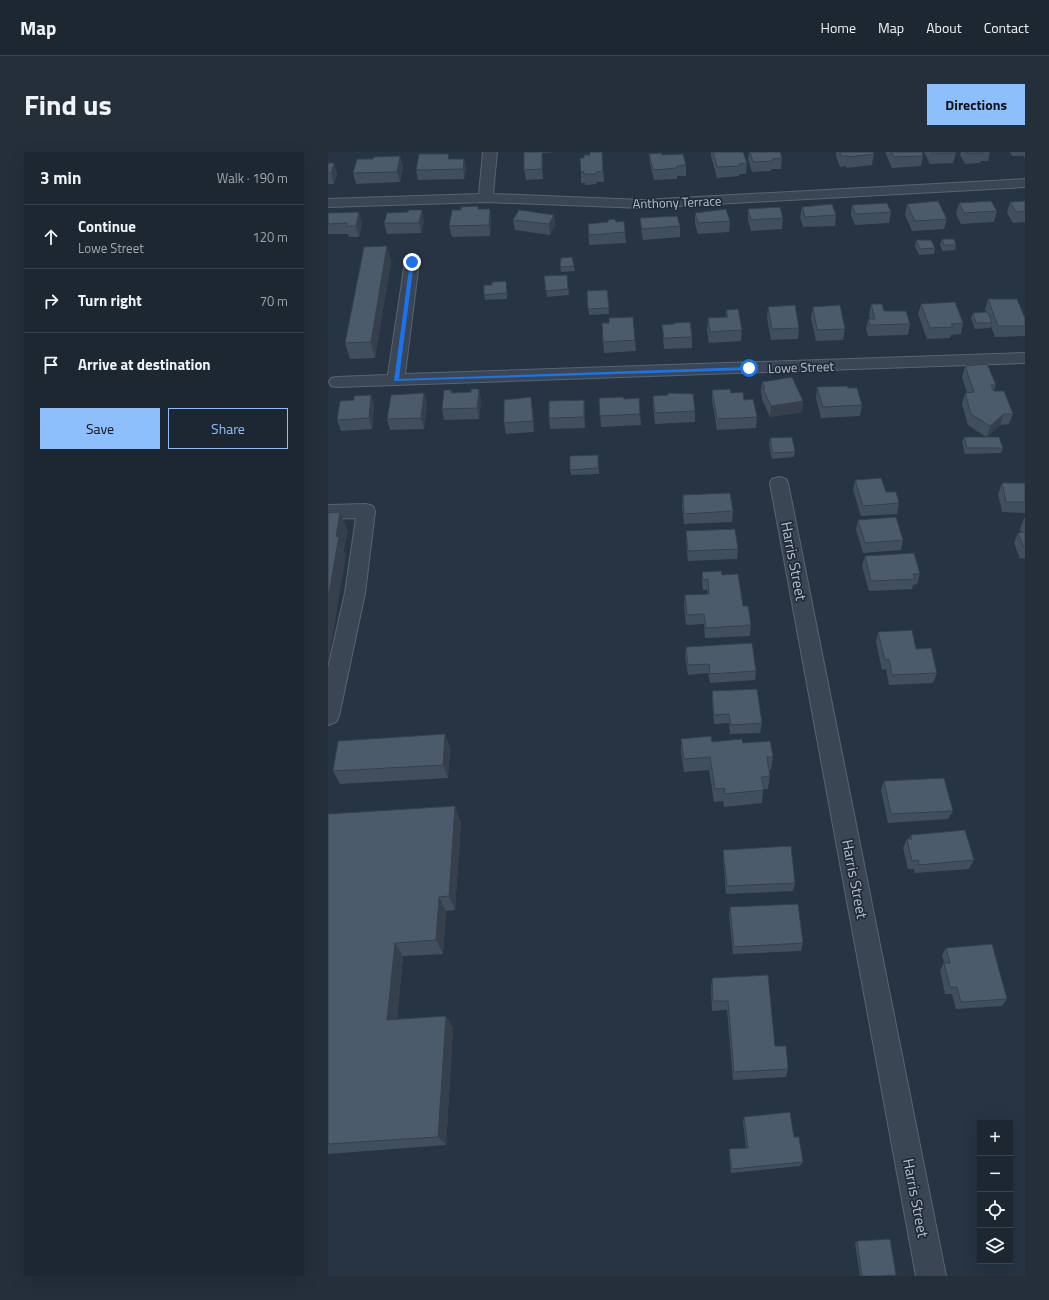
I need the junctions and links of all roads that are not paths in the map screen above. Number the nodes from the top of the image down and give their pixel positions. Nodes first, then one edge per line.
1 (490, 152) edge
2 (1025, 183) edge
3 (486, 198) junction
4 (328, 203) edge
5 (412, 262) dead end
6 (1025, 358) edge
7 (396, 380) junction
8 (337, 382) dead end
9 (779, 483) dead end
10 (328, 512) edge
11 (328, 716) edge
12 (931, 1276) edge

1 - 3 street
2 - 3 street, Anthony Terrace
3 - 4 street, Anthony Terrace
5 - 7 street
6 - 7 street, Lowe Street
7 - 8 street, Lowe Street
9 - 12 street, Harris Street
10 - 11 street

